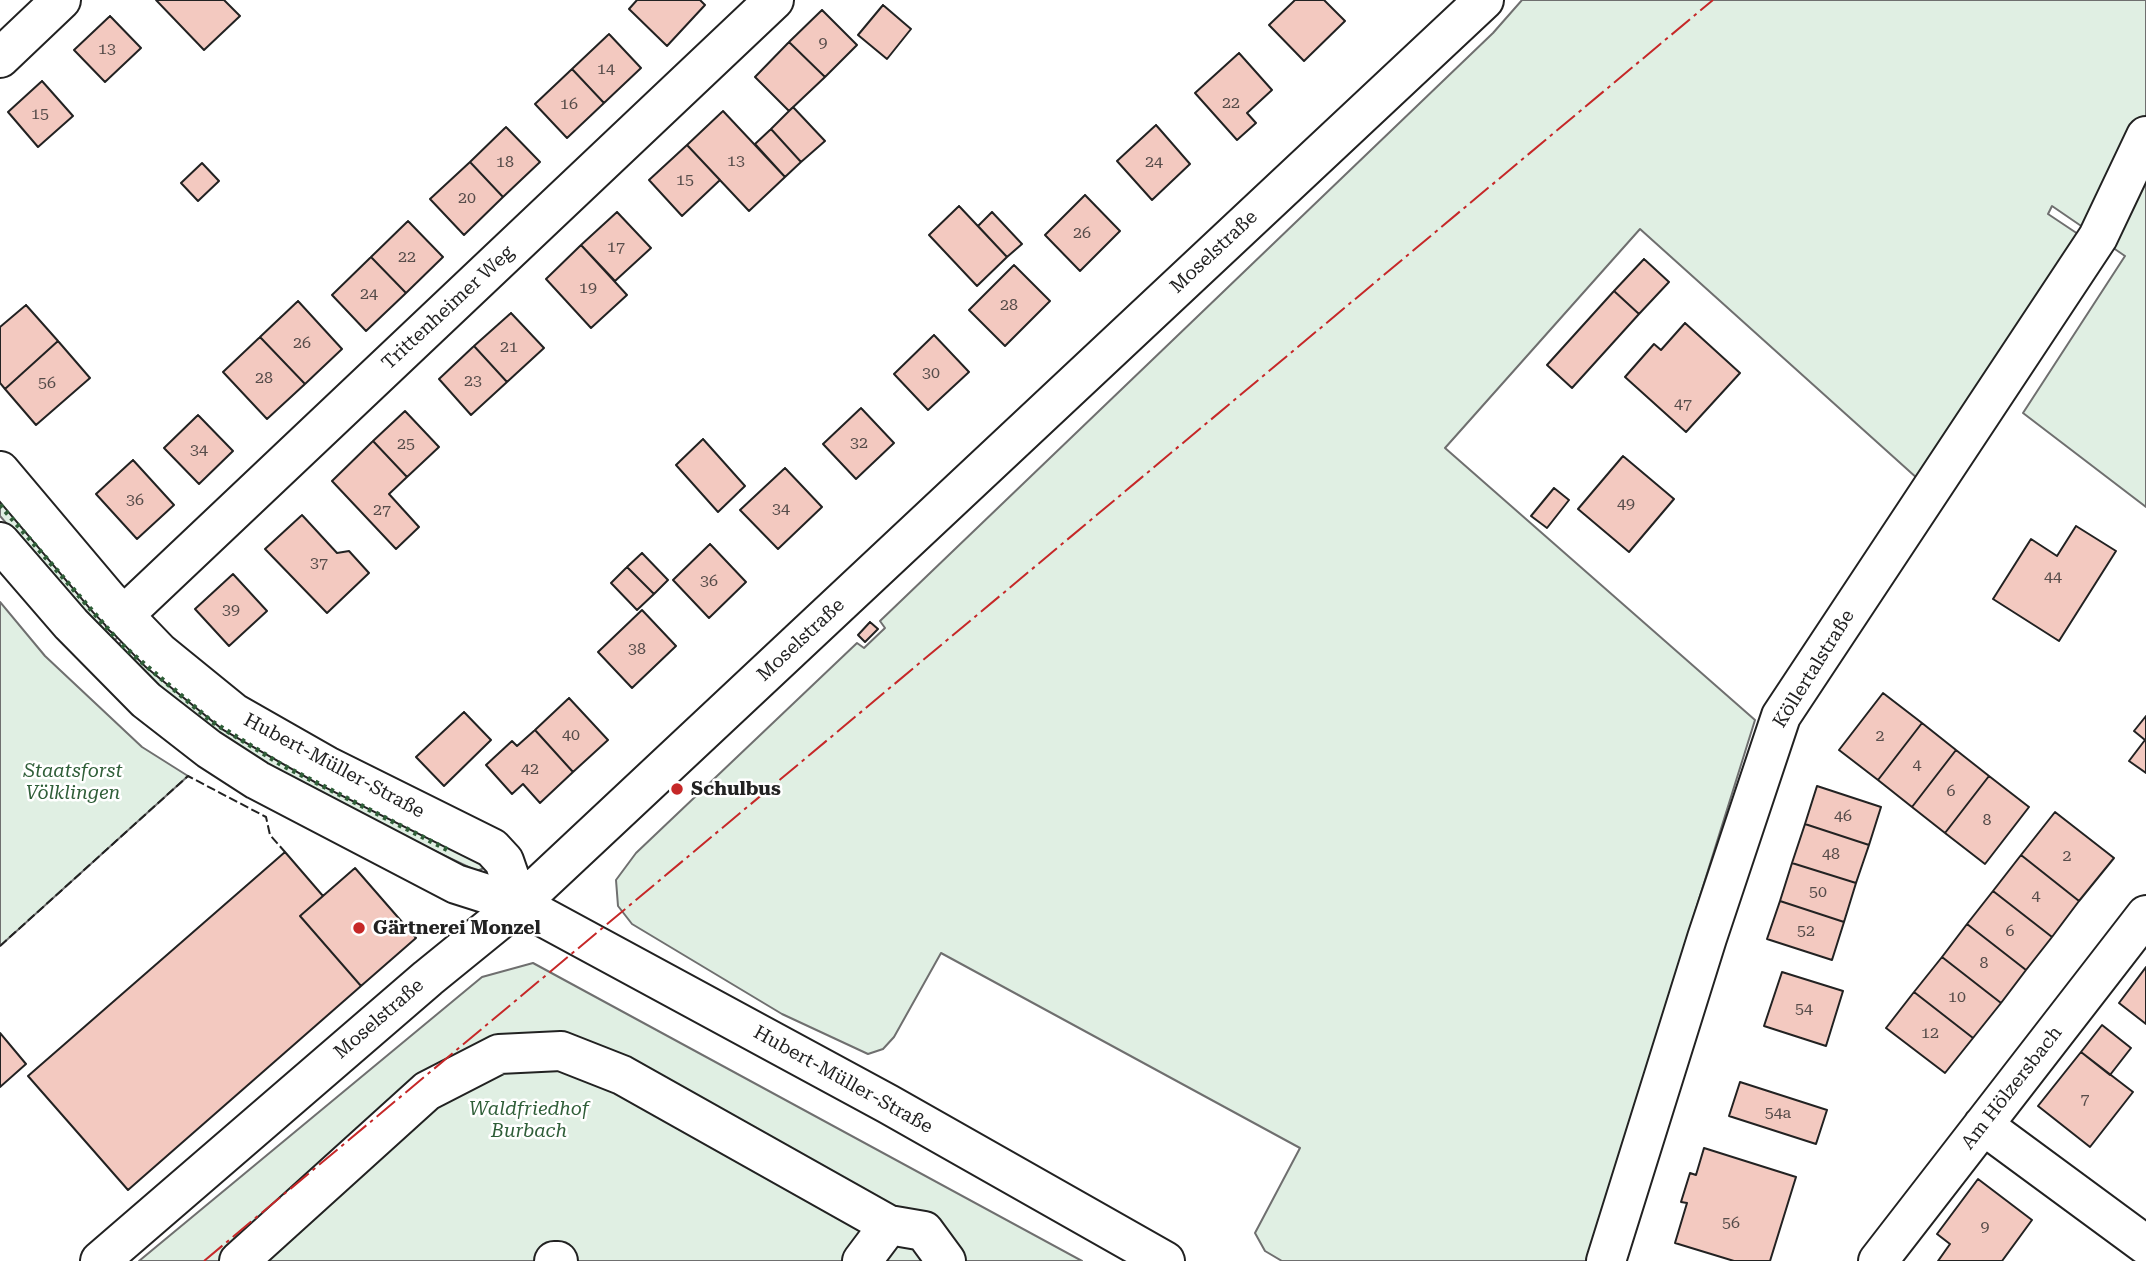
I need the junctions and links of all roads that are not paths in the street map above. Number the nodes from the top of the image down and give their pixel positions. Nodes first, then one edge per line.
1 (61, 0) edge
2 (774, 0) edge
3 (1484, 0) edge
4 (0, 58) edge
5 (2146, 136) edge
6 (0, 471) edge
7 (0, 542) edge
8 (123, 616) junction
9 (519, 904) junction
10 (2146, 915) edge
11 (1983, 1125) junction
12 (889, 1225) junction
13 (2146, 1245) edge
14 (100, 1261) edge
15 (239, 1261) edge
16 (862, 1261) edge
17 (946, 1261) edge
18 (1165, 1261) edge
19 (1606, 1261) edge
20 (1878, 1261) edge

1 - 4 street
2 - 8 street, Trittenheimer Weg
3 - 9 street, Moselstraße
5 - 19 street, Köllertalstraße
6 - 8 street, Hubert-Müller-Straße
7 - 9 street, Hubert-Müller-Straße
8 - 9 street, Hubert-Müller-Straße
9 - 14 street, Moselstraße
9 - 18 street, Hubert-Müller-Straße
10 - 11 street, Am Hölzersbach
11 - 13 street
11 - 20 street, Am Hölzersbach
12 - 15 street
12 - 16 street
12 - 17 street

